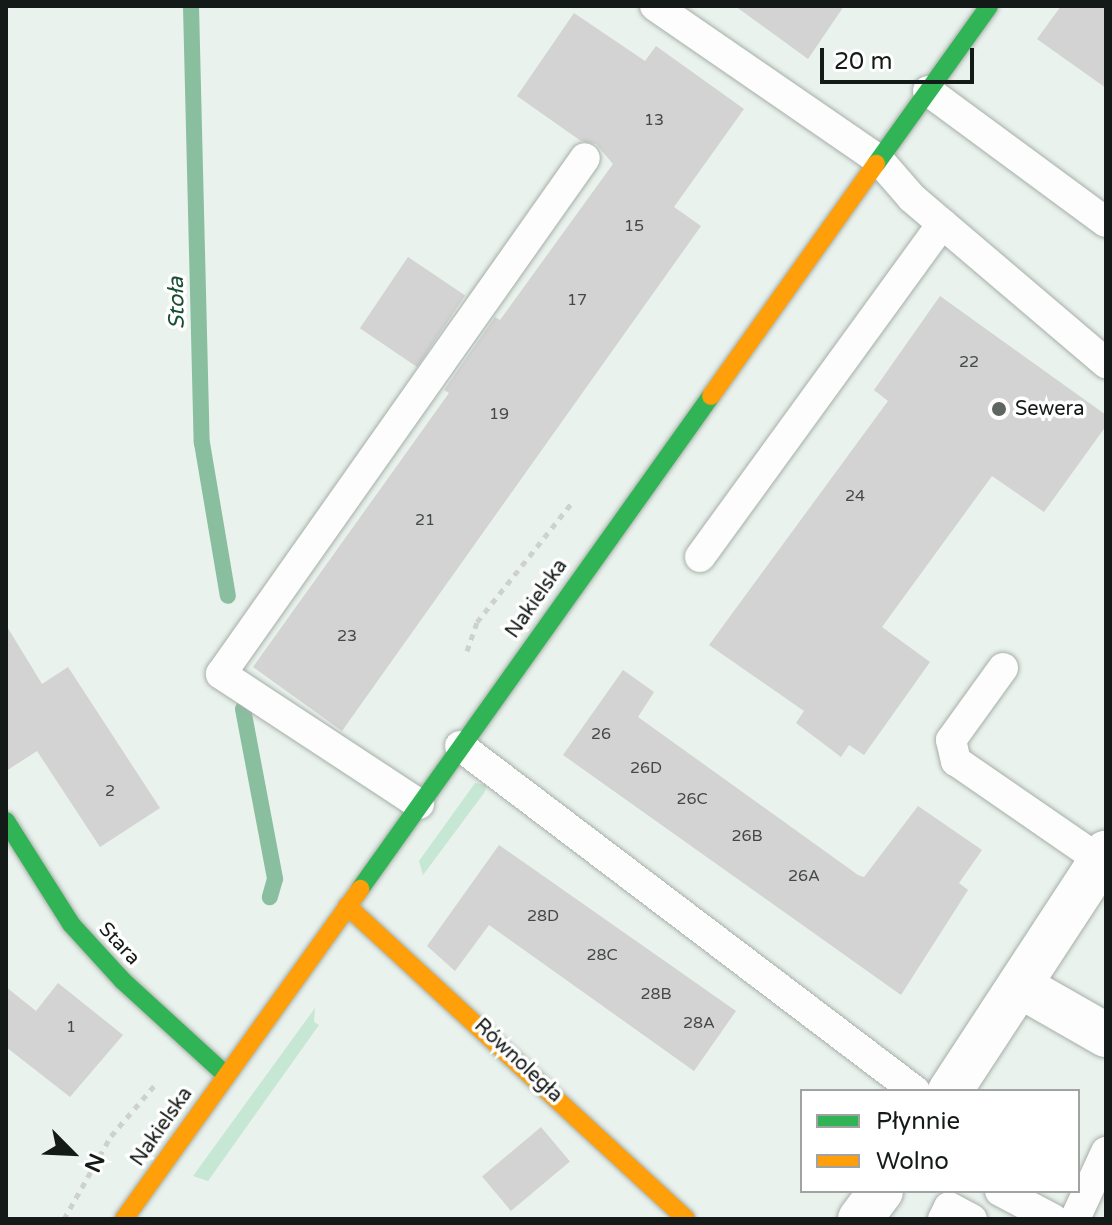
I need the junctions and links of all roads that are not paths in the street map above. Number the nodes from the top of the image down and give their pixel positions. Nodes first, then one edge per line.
1 (655, 6) edge
2 (989, 6) edge
3 (928, 91) junction
4 (585, 158) dead end
5 (879, 160) junction
6 (1106, 222) edge
7 (942, 224) junction
8 (1106, 363) edge
9 (700, 557) dead end
10 (1003, 668) dead end
11 (460, 746) junction
12 (419, 804) junction
13 (6, 821) edge
14 (1103, 857) edge
15 (347, 906) junction
16 (1020, 986) junction
17 (1106, 1035) edge
18 (226, 1075) junction
19 (912, 1089) edge
20 (951, 1089) edge
21 (1106, 1152) edge
22 (880, 1193) edge
23 (1004, 1193) edge
24 (1080, 1201) edge
25 (124, 1219) edge
26 (686, 1219) edge
27 (860, 1219) edge
28 (1053, 1219) edge

1 - 5 lane
2 - 3 street, Nakielska
3 - 5 street, Nakielska
3 - 6 lane
4 - 12 lane
5 - 7 lane
5 - 11 street, Nakielska
7 - 8 lane
7 - 9 lane
10 - 14 lane
11 - 12 street, Nakielska
11 - 19 lane
12 - 15 street, Nakielska
13 - 18 street, Stara
14 - 16 street
15 - 18 street, Nakielska
15 - 26 street, Równoległa
16 - 17 street
16 - 20 street
18 - 25 street, Nakielska
21 - 24 lane
22 - 27 street
23 - 28 lane

